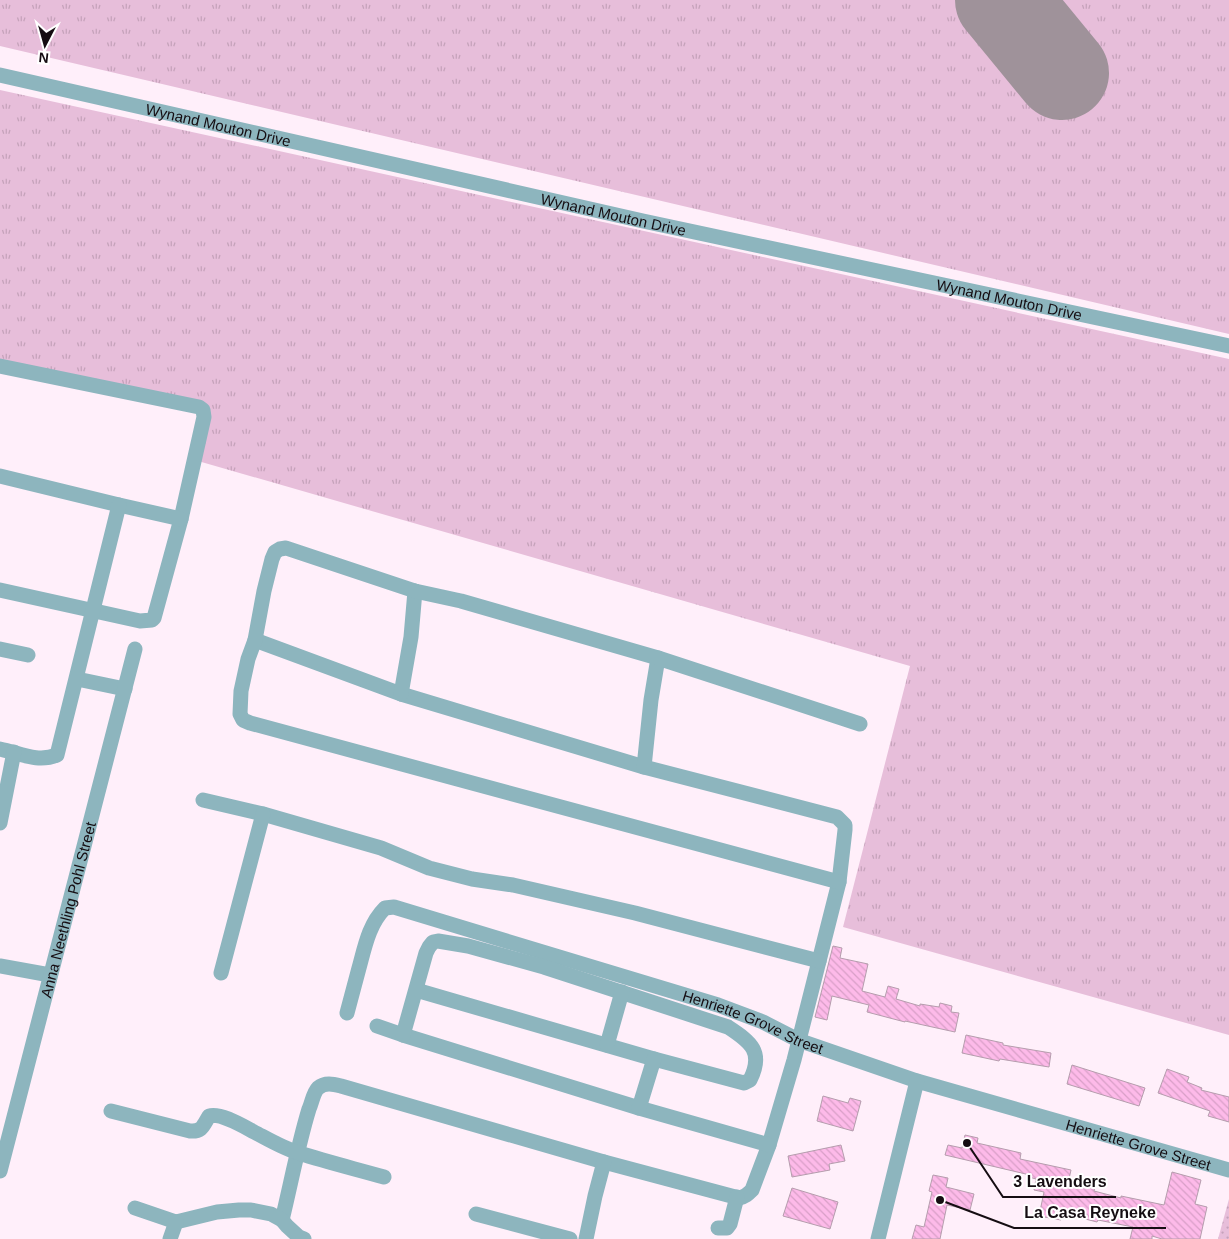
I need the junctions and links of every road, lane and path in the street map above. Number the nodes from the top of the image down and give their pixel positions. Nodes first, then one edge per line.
1 (0, 75) edge
2 (1229, 346) edge
3 (0, 366) edge
4 (0, 476) edge
5 (119, 505) junction
6 (181, 518) junction
7 (0, 590) edge
8 (415, 590) junction
9 (93, 610) junction
10 (255, 640) junction
11 (0, 650) edge
12 (135, 650) dead end
13 (28, 655) dead end
14 (658, 658) junction
15 (77, 680) junction
16 (125, 689) junction
17 (401, 694) junction
18 (860, 724) dead end
19 (7, 750) edge
20 (644, 767) junction
21 (203, 800) dead end
22 (263, 814) junction
23 (0, 822) edge
24 (839, 882) junction
25 (819, 961) junction
26 (0, 966) edge
27 (221, 973) dead end
28 (50, 975) junction
29 (416, 990) junction
30 (622, 992) junction
31 (347, 1013) dead end
32 (377, 1026) dead end
33 (403, 1035) junction
34 (798, 1040) junction
35 (607, 1044) junction
36 (654, 1059) junction
37 (917, 1081) junction
38 (639, 1108) junction
39 (111, 1111) dead end
40 (769, 1145) junction
41 (298, 1153) junction
42 (604, 1162) junction
43 (1229, 1170) edge
44 (0, 1171) edge
45 (384, 1177) dead end
46 (736, 1197) junction
47 (135, 1208) dead end
48 (476, 1214) dead end
49 (282, 1220) junction
50 (176, 1222) junction
51 (718, 1228) dead end
52 (170, 1239) edge
53 (304, 1239) edge
54 (570, 1239) edge
55 (586, 1239) edge
56 (878, 1239) edge

1 - 2 street, Wynand Mouton Drive
3 - 6 street
4 - 5 street
5 - 6 street
5 - 9 street
6 - 9 street
7 - 9 street
8 - 10 street
8 - 14 street
8 - 17 street
9 - 15 street
10 - 17 street
10 - 24 street
11 - 13 street
12 - 16 street, Anna Neethling Pohl Street
14 - 18 street
14 - 20 street
15 - 16 street
15 - 19 street
16 - 28 street, Anna Neethling Pohl Street
17 - 20 street
19 - 23 street
20 - 24 street
21 - 22 street
22 - 25 street
22 - 27 street
24 - 25 street
25 - 34 street
26 - 28 street
28 - 44 street, Anna Neethling Pohl Street
29 - 30 street
29 - 33 street
29 - 35 street
30 - 35 street
30 - 36 street
31 - 34 street, Henriette Grove Street
32 - 33 street
33 - 38 street
34 - 37 street, Henriette Grove Street
34 - 40 street
35 - 36 street
36 - 38 street
37 - 43 street, Henriette Grove Street
37 - 56 street
38 - 40 street
39 - 41 street
40 - 46 street
41 - 42 street
41 - 45 street
41 - 49 street
42 - 46 street
42 - 55 street
46 - 51 street
47 - 50 street
48 - 54 street
49 - 50 street
49 - 53 street
50 - 52 street

